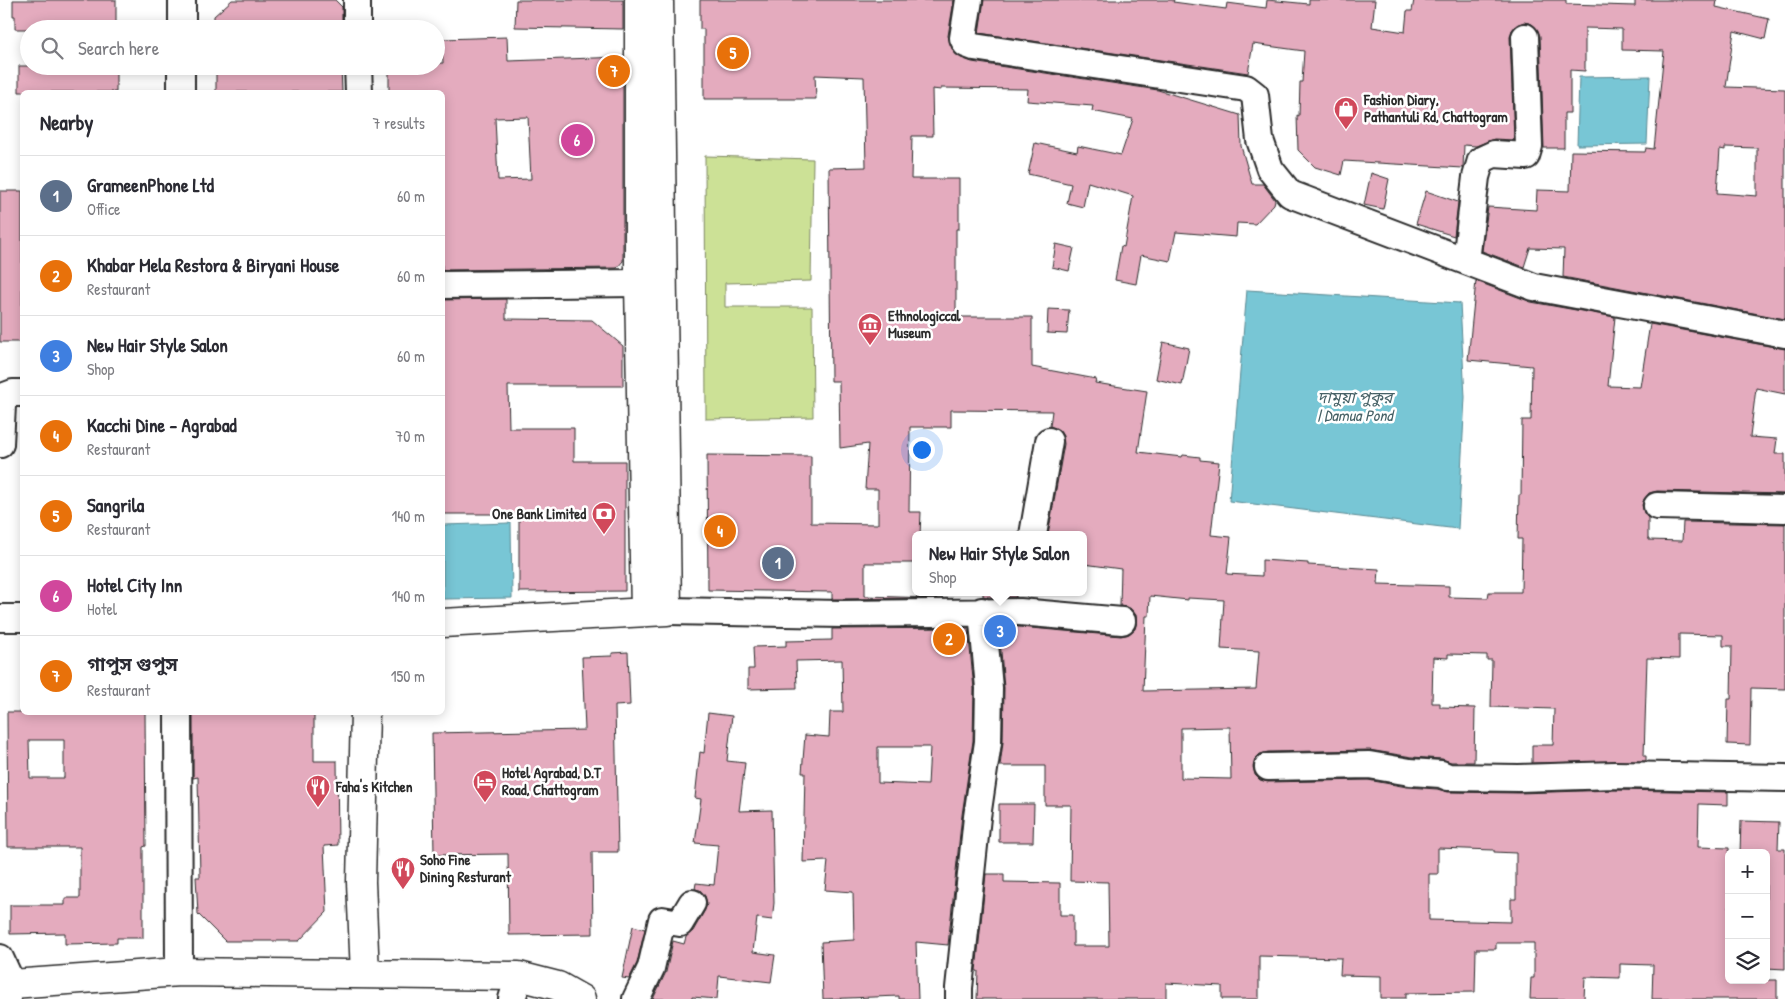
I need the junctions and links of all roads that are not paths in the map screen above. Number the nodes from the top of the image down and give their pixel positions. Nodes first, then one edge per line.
1 (182, 0) edge
2 (357, 0) edge
3 (639, 0) edge
4 (659, 0) edge
5 (969, 0) edge
6 (182, 20) edge
7 (357, 20) edge
8 (1524, 37) dead end
9 (181, 75) edge
10 (358, 75) edge
11 (181, 90) edge
12 (359, 90) edge
13 (1466, 261) junction
14 (445, 284) edge
15 (639, 284) junction
16 (1785, 334) edge
17 (20, 393) edge
18 (1049, 441) dead end
19 (0, 444) edge
20 (1657, 506) dead end
21 (1785, 509) edge
22 (1034, 531) edge
23 (1022, 602) edge
24 (656, 611) junction
25 (982, 611) junction
26 (0, 618) edge
27 (20, 618) edge
28 (1122, 620) dead end
29 (445, 623) edge
30 (178, 715) edge
31 (365, 715) edge
32 (1268, 767) dead end
33 (1785, 778) edge
34 (692, 903) dead end
35 (0, 958) edge
36 (179, 972) junction
37 (365, 974) junction
38 (516, 987) edge
39 (9, 992) edge
40 (581, 999) edge
41 (636, 999) edge
42 (960, 999) edge

1 - 6 street
2 - 7 street
3 - 15 street
4 - 24 street
5 - 13 street
8 - 13 street
9 - 11 street
10 - 12 street
13 - 16 street
14 - 15 street
15 - 24 street
17 - 19 street
18 - 22 street
20 - 21 street
23 - 25 street
23 - 28 street
24 - 25 street
24 - 29 street
25 - 42 street
26 - 27 street
30 - 36 street
31 - 37 street
32 - 33 street
34 - 41 street
35 - 39 street
36 - 37 street
36 - 39 street
37 - 38 street
38 - 40 street

